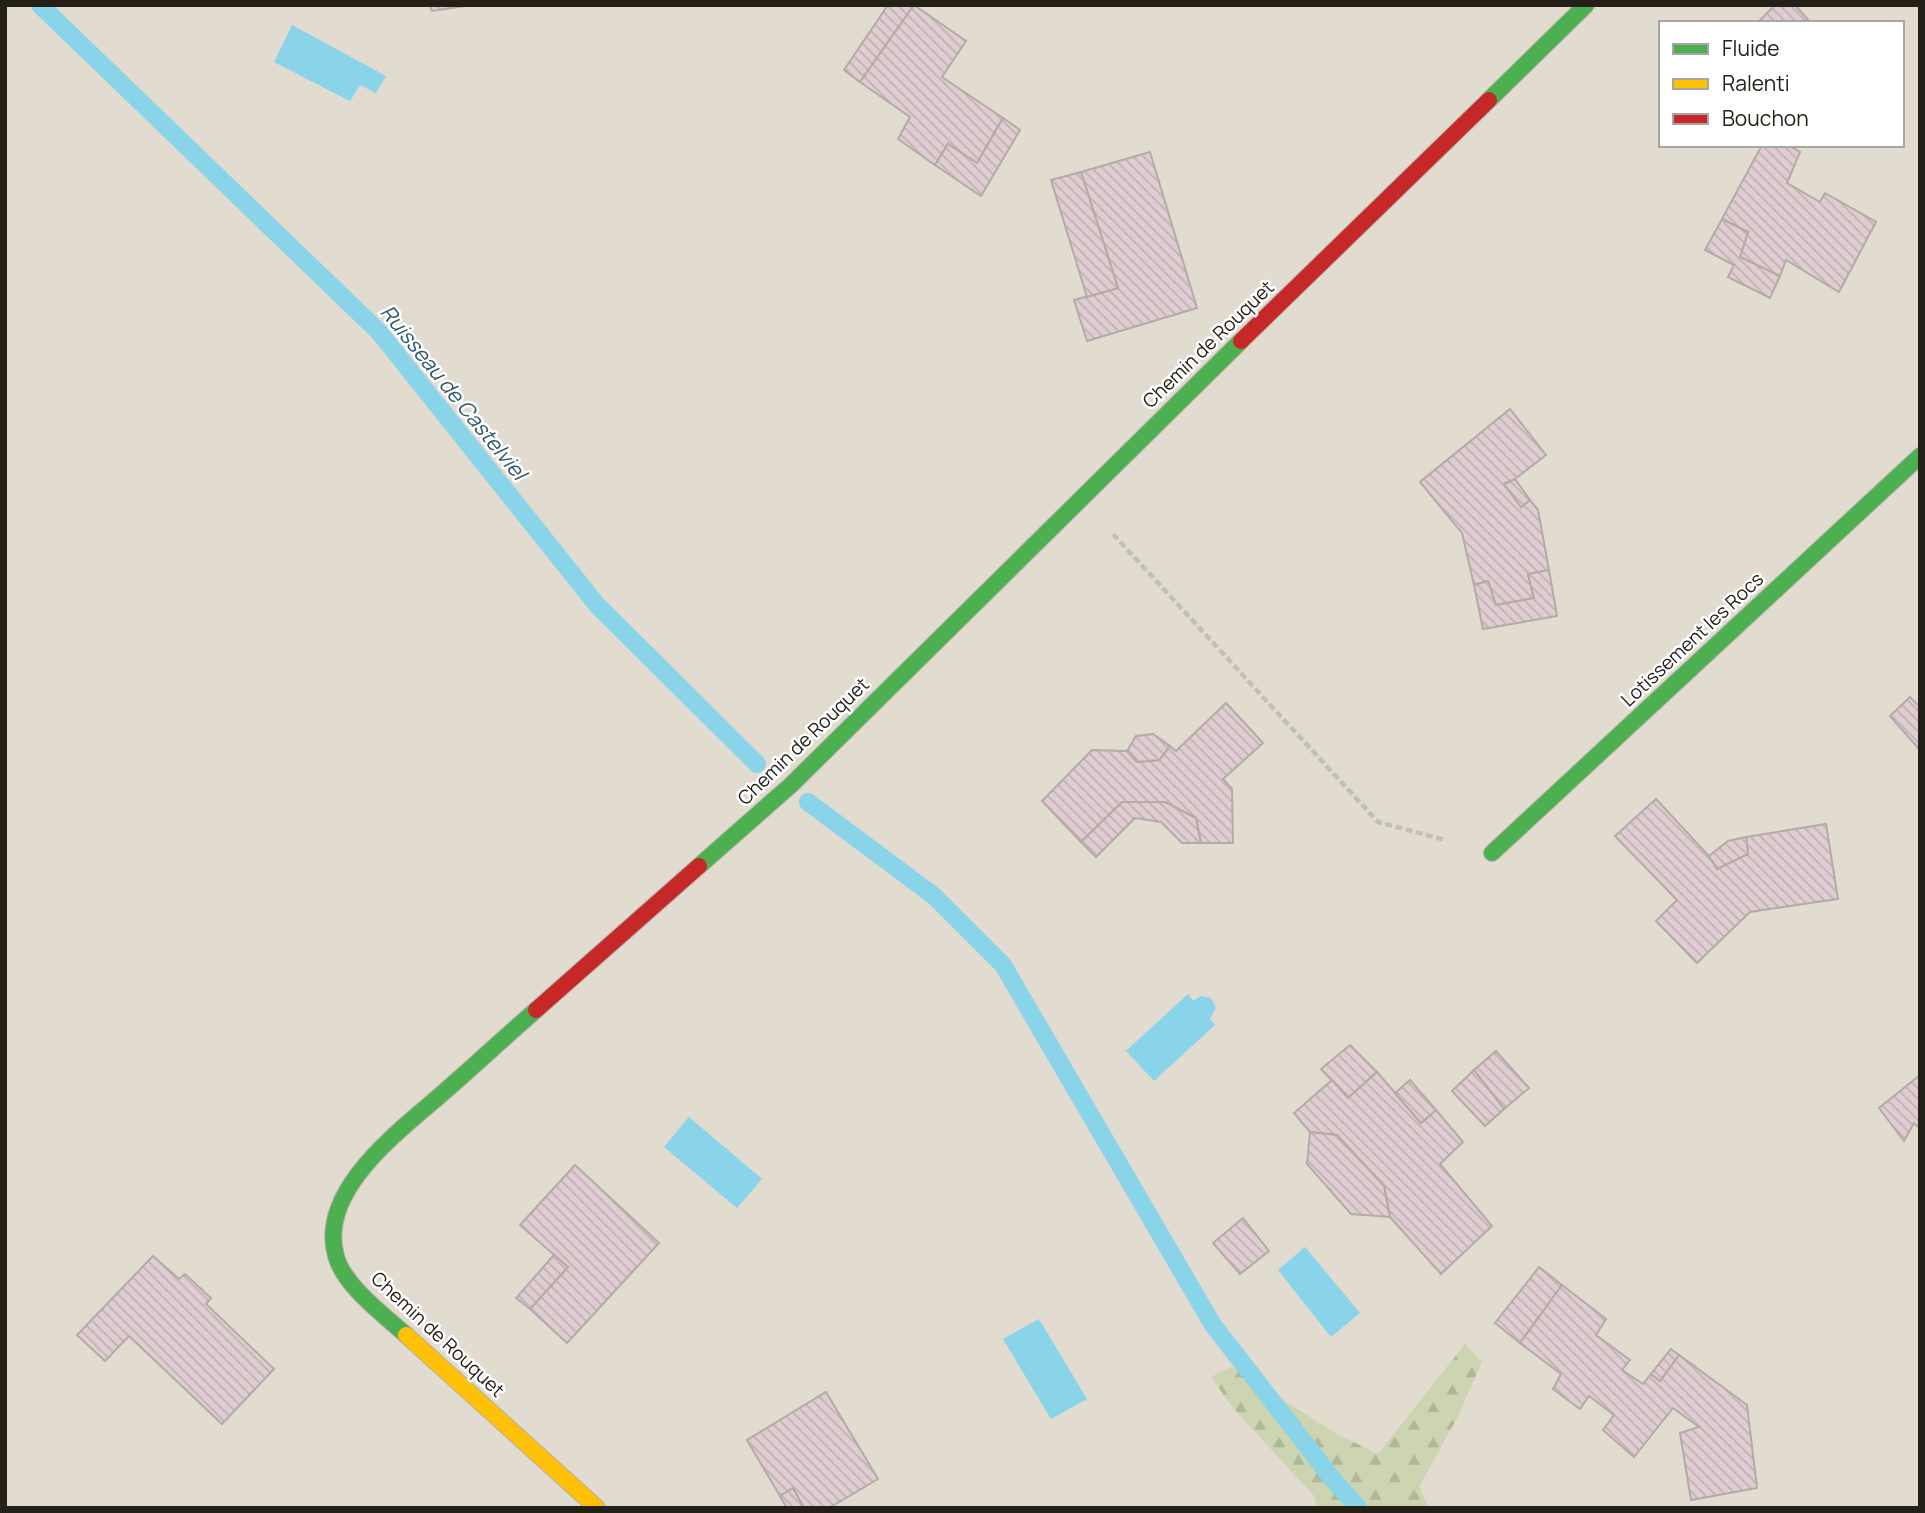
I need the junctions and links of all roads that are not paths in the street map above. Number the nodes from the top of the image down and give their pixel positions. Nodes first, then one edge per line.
1 (1586, 5) edge
2 (1920, 456) edge
3 (1492, 853) road end
4 (597, 1508) edge

1 - 4 street, Chemin de Rouquet
2 - 3 street, Lotissement les Rocs

